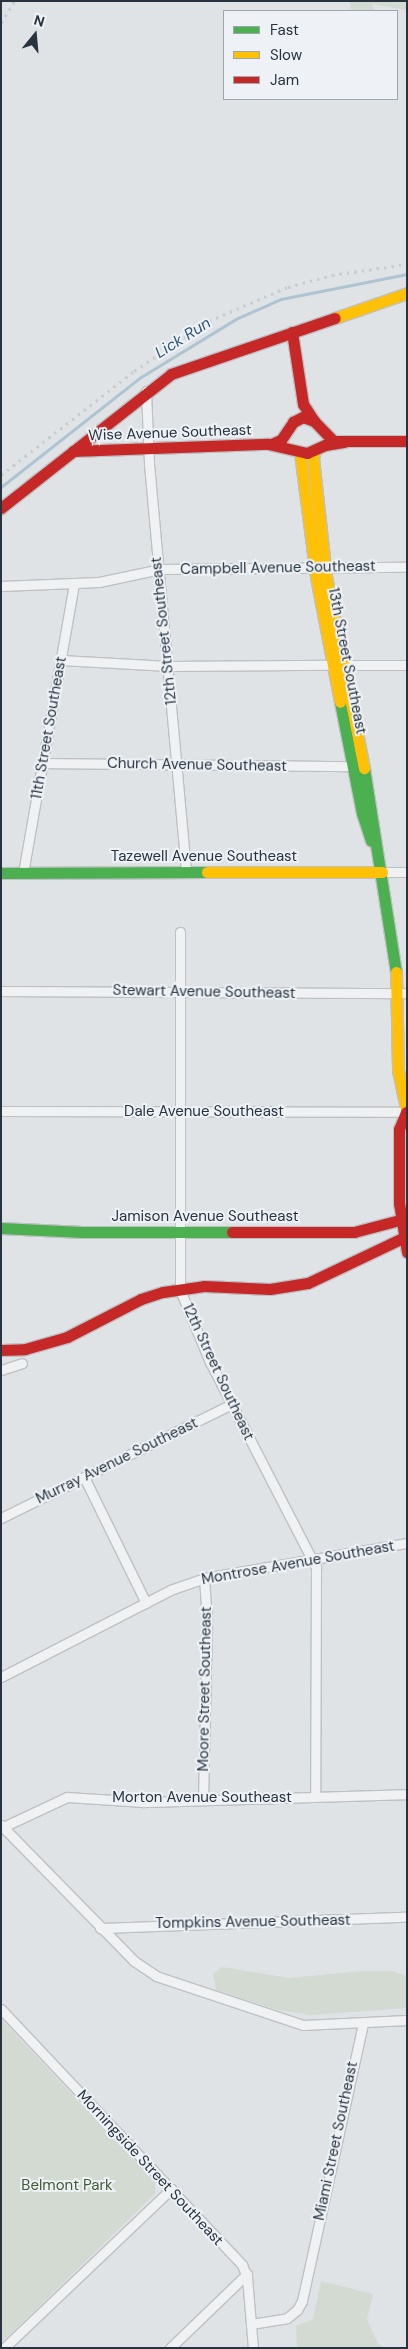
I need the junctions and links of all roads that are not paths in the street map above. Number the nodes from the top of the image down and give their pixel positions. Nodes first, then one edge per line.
1 (407, 293) edge
2 (288, 334) junction
3 (146, 390) junction
4 (318, 425) junction
5 (290, 427) junction
6 (407, 441) edge
7 (345, 442) junction
8 (268, 444) junction
9 (149, 448) junction
10 (316, 449) junction
11 (73, 451) junction
12 (296, 451) junction
13 (1, 508) edge
14 (319, 567) junction
15 (407, 567) edge
16 (160, 569) junction
17 (74, 584) junction
18 (1, 586) edge
19 (61, 660) junction
20 (337, 665) junction
21 (407, 665) edge
22 (169, 666) junction
23 (43, 763) junction
24 (178, 763) junction
25 (352, 766) junction
26 (1, 872) edge
27 (186, 872) junction
28 (382, 872) junction
29 (407, 872) edge
30 (23, 873) junction
31 (180, 932) dead end
32 (1, 991) edge
33 (182, 992) junction
34 (402, 993) edge
35 (1, 1111) edge
36 (181, 1112) junction
37 (407, 1113) edge
38 (404, 1219) edge
39 (1, 1228) edge
40 (181, 1232) junction
41 (405, 1237) edge
42 (407, 1252) edge
43 (180, 1290) junction
44 (1, 1350) edge
45 (22, 1362) dead end
46 (1, 1370) edge
47 (232, 1404) junction
48 (84, 1477) junction
49 (1, 1518) edge
50 (407, 1543) edge
51 (312, 1559) junction
52 (204, 1578) junction
53 (146, 1603) junction
54 (1, 1677) edge
55 (407, 1794) edge
56 (315, 1797) junction
57 (203, 1800) junction
58 (2, 1826) edge
59 (407, 1917) edge
60 (100, 1928) junction
61 (1, 2009) edge
62 (407, 2020) edge
63 (363, 2023) junction
64 (170, 2189) junction
65 (247, 2274) junction
66 (251, 2324) junction
67 (4, 2348) edge
68 (170, 2348) edge
69 (253, 2348) edge

1 - 2 street
2 - 3 street
2 - 4 street
2 - 5 street
3 - 9 street, 12th Street Southeast
3 - 11 street
4 - 5 street
4 - 7 street, Wise Avenue Southeast
4 - 10 street
5 - 8 street, Wise Avenue Southeast
5 - 12 street
6 - 7 street, Wise Avenue Southeast
7 - 10 street, Wise Avenue Southeast
8 - 9 street, Wise Avenue Southeast
8 - 12 street, Wise Avenue Southeast
9 - 11 street, Wise Avenue Southeast
9 - 16 street, 12th Street Southeast
10 - 12 street, Wise Avenue Southeast
10 - 14 street, 13th Street Southeast
11 - 13 street
12 - 14 street, 13th Street Southeast
14 - 15 street, Campbell Avenue Southeast
14 - 16 street, Campbell Avenue Southeast
14 - 20 street, 13th Street Southeast
16 - 17 street, Campbell Avenue Southeast
16 - 22 street, 12th Street Southeast
17 - 18 street, Campbell Avenue Southeast
17 - 19 street, 11th Street Southeast
19 - 22 street
19 - 23 street, 11th Street Southeast
20 - 21 street
20 - 22 street
20 - 25 street, 13th Street Southeast
20 - 28 street, 13th Street Southeast
22 - 24 street, 12th Street Southeast
23 - 24 street, Church Avenue Southeast
23 - 30 street, 11th Street Southeast
24 - 25 street, Church Avenue Southeast
24 - 27 street, 12th Street Southeast
25 - 28 street, 13th Street Southeast
26 - 30 street, Tazewell Avenue Southeast
27 - 28 street, Tazewell Avenue Southeast
27 - 30 street, Tazewell Avenue Southeast
28 - 29 street, Tazewell Avenue Southeast
28 - 34 street, 13th Street Southeast
31 - 33 street, 12th Street Southeast
32 - 33 street, Stewart Avenue Southeast
33 - 34 street, Stewart Avenue Southeast
33 - 36 street, 12th Street Southeast
34 - 37 street, 13th Street Southeast
35 - 36 street, Dale Avenue Southeast
36 - 37 street, Dale Avenue Southeast
36 - 40 street, 12th Street Southeast
37 - 38 street, 13th Street Southeast
38 - 40 street, Jamison Avenue Southeast
38 - 41 street, 13th Street Southeast
39 - 40 street, Jamison Avenue Southeast
40 - 43 street, 12th Street Southeast
41 - 42 street, 13th Street Southeast
41 - 43 street
43 - 44 street
43 - 47 street, 12th Street Southeast
45 - 46 street
47 - 48 street, Murray Avenue Southeast
47 - 51 street, 12th Street Southeast
48 - 49 street, Murray Avenue Southeast
48 - 53 street
50 - 51 street, Montrose Avenue Southeast
51 - 52 street, Montrose Avenue Southeast
51 - 56 street, 12th Street Southeast
52 - 53 street, Montrose Avenue Southeast
52 - 57 street, Moore Street Southeast
53 - 54 street, Montrose Avenue Southeast
55 - 56 street, Morton Avenue Southeast
56 - 57 street, Morton Avenue Southeast
57 - 58 street, Morton Avenue Southeast
58 - 60 street
59 - 60 street, Tompkins Avenue Southeast
60 - 63 street
61 - 64 street, Morningside Street Southeast
62 - 63 street
63 - 66 street, Miami Street Southeast
64 - 65 street, Morningside Street Southeast
64 - 67 street
65 - 66 street
65 - 68 street
66 - 69 street

